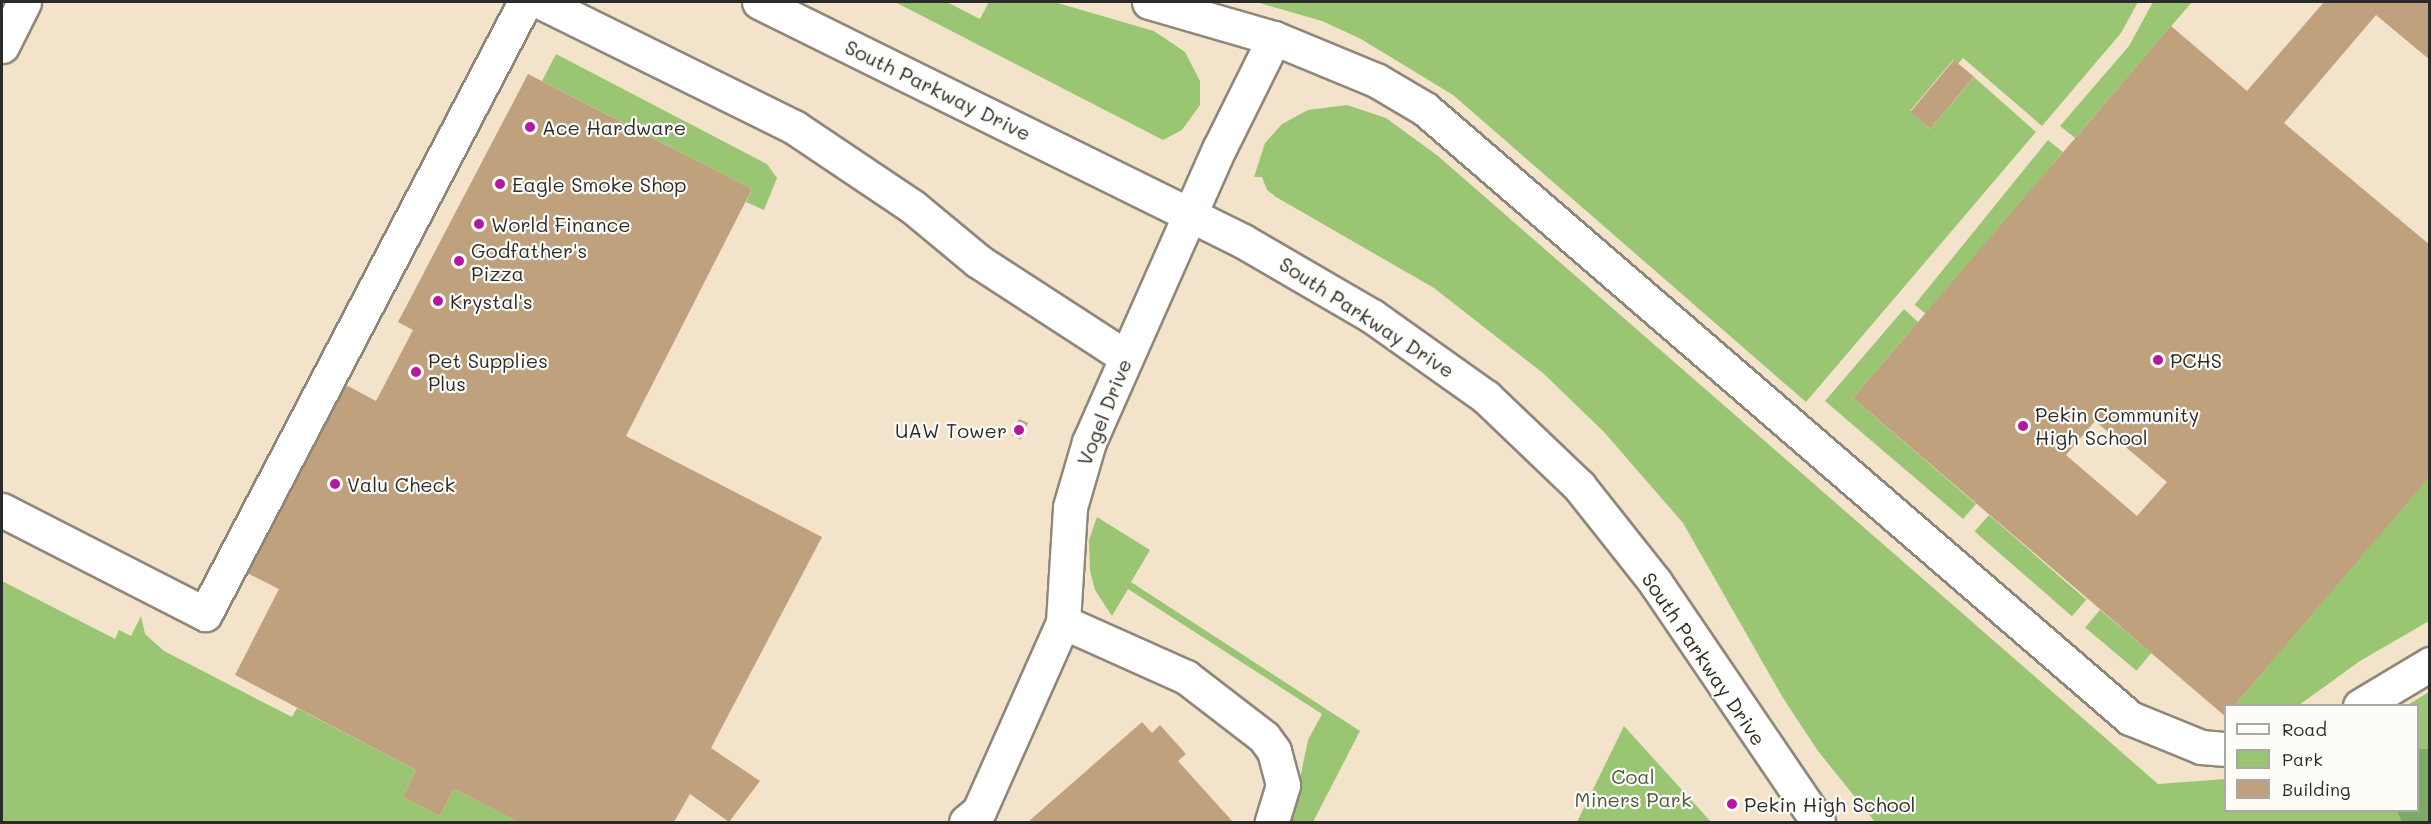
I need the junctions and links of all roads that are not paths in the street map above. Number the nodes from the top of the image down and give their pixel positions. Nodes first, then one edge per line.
1 (525, 2) edge
2 (541, 2) edge
3 (759, 2) edge
4 (1149, 2) edge
5 (1274, 38) junction
6 (1189, 214) junction
7 (1126, 357) junction
8 (2, 510) edge
9 (1063, 622) junction
10 (2430, 664) edge
11 (2362, 704) edge
12 (2224, 749) edge
13 (966, 822) edge
14 (1272, 822) edge
15 (1818, 822) edge

1 - 8 main road
2 - 7 main road
3 - 6 main road, South Parkway Drive
4 - 5 main road
5 - 6 main road, Vogel Drive
5 - 12 main road
6 - 7 main road, Vogel Drive
6 - 15 main road, South Parkway Drive
7 - 9 main road, Vogel Drive
9 - 13 main road
9 - 14 main road
10 - 11 main road

